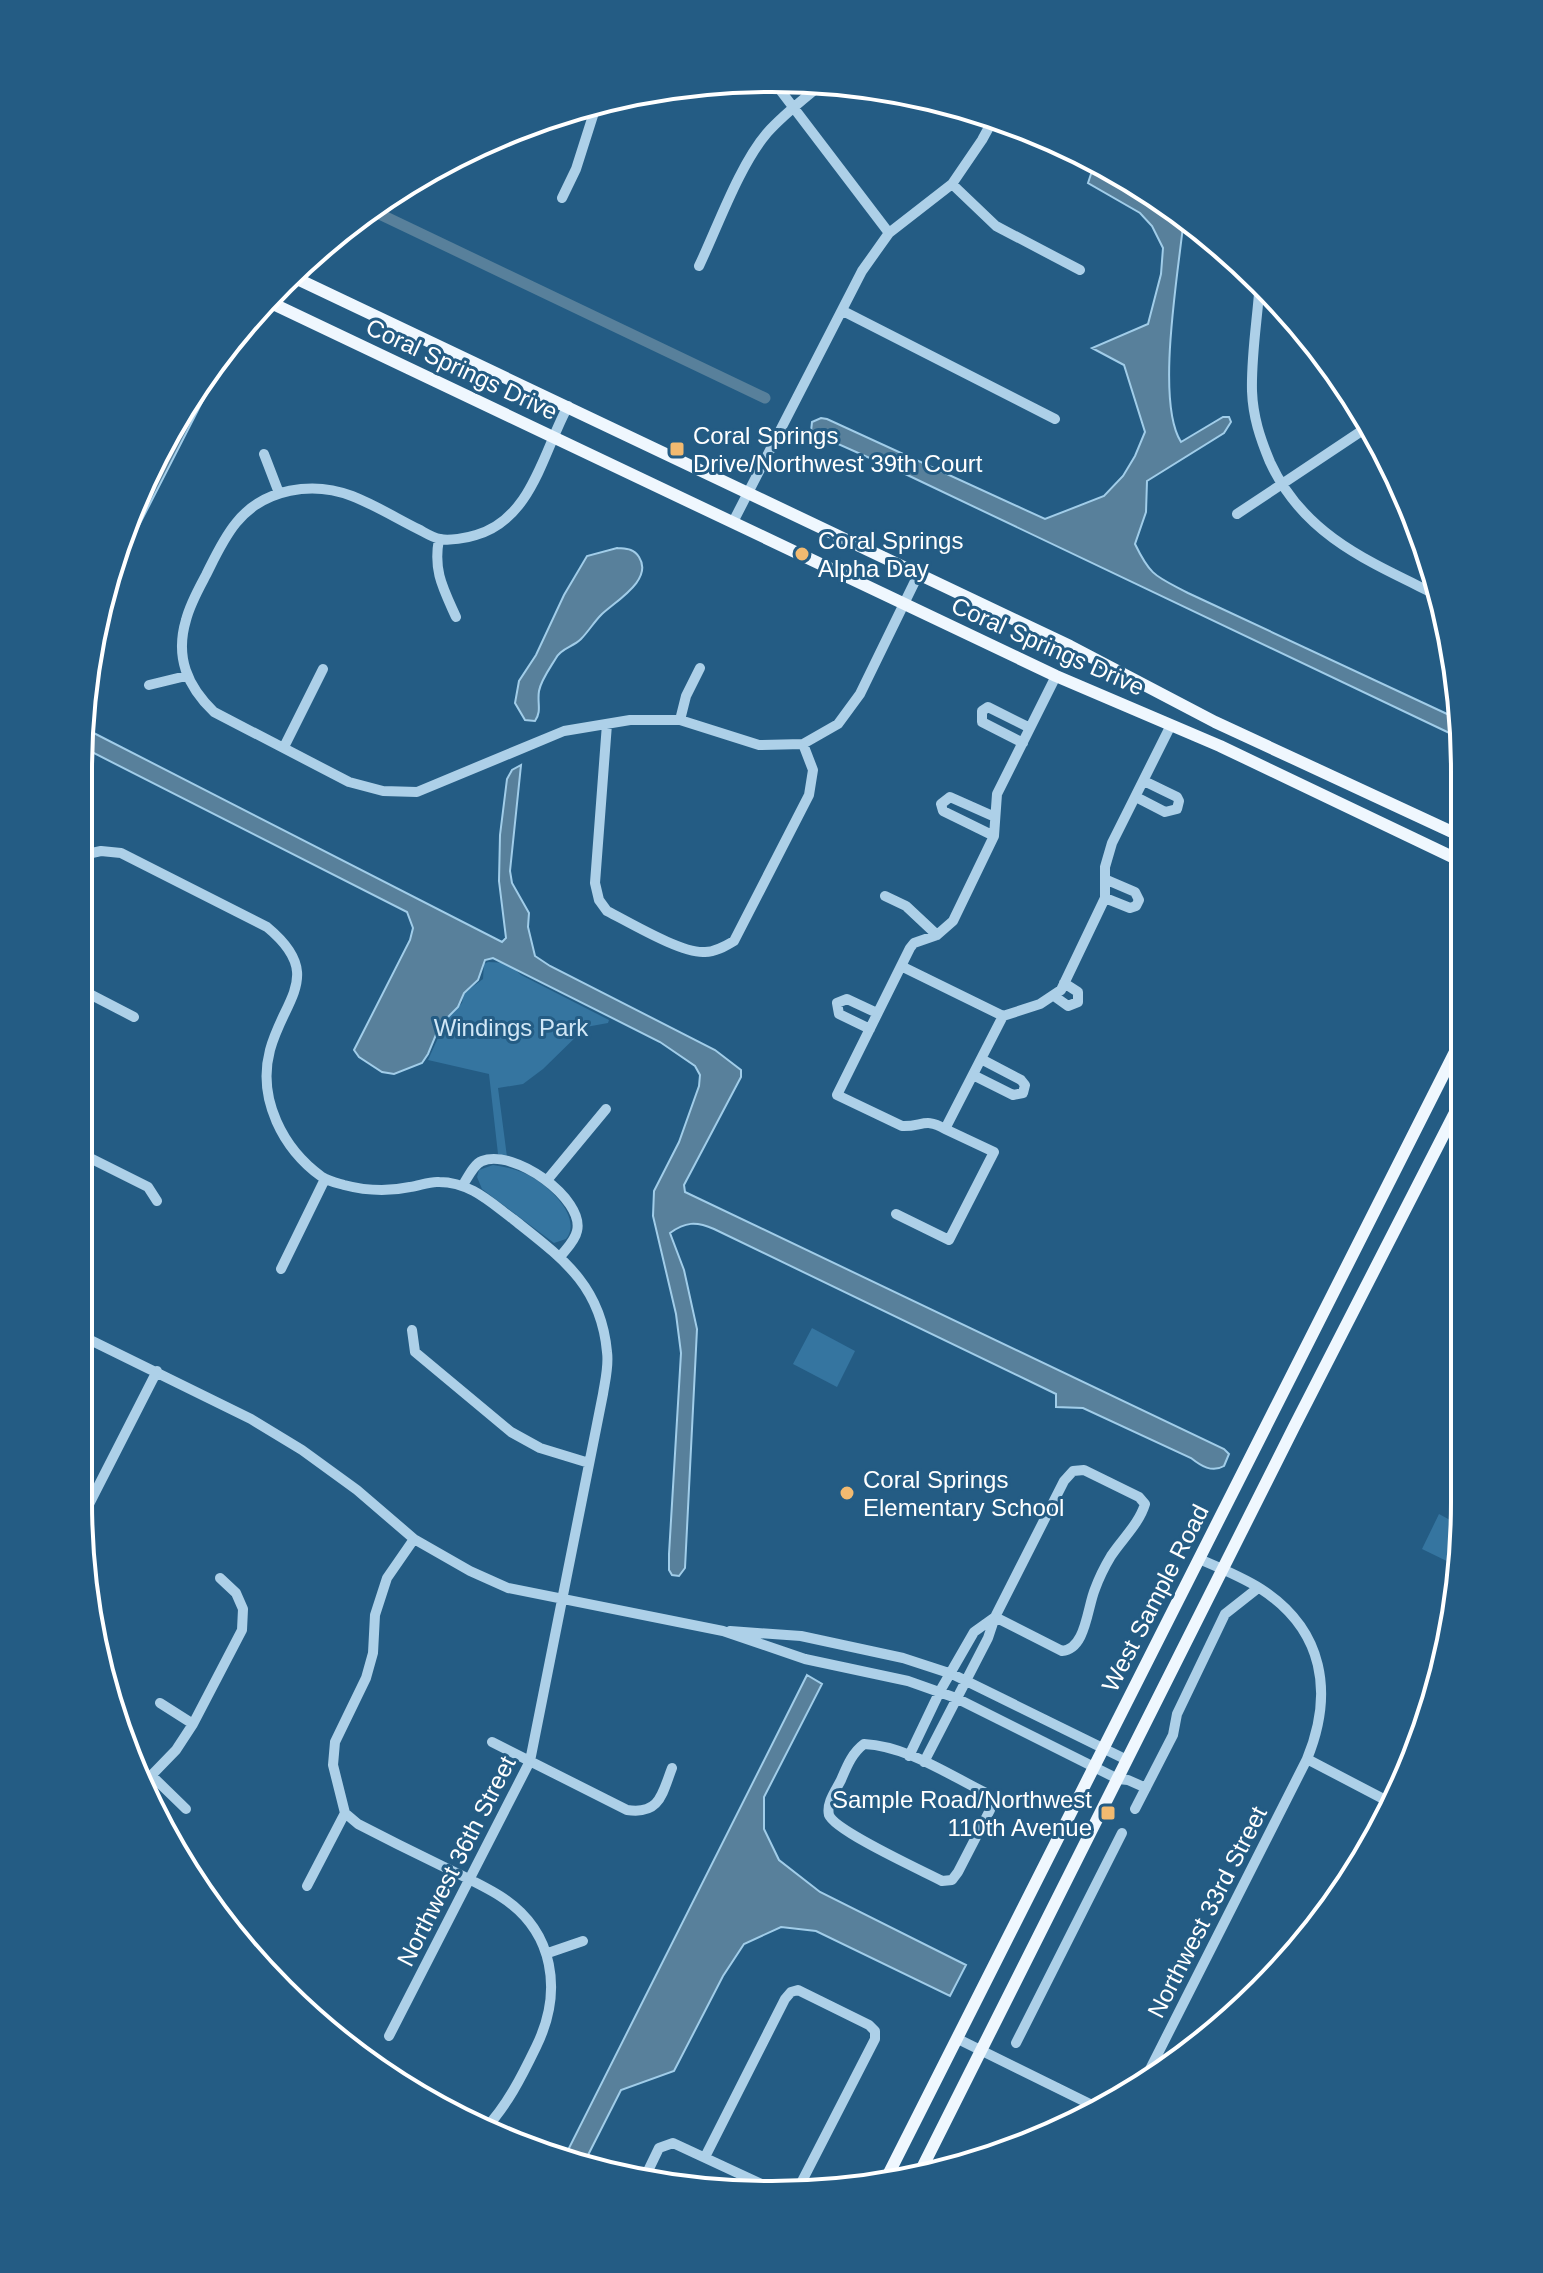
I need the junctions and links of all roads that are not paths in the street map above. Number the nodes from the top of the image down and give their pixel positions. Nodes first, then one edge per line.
1 (781, 92) edge
2 (811, 93) edge
3 (792, 108) junction
4 (593, 116) edge
5 (989, 128) edge
6 (952, 184) junction
7 (562, 198) dead end
8 (889, 233) junction
9 (699, 266) dead end
10 (1080, 270) dead end
11 (302, 281) edge
12 (1259, 298) edge
13 (277, 306) edge
14 (843, 311) junction
15 (568, 406) junction
16 (1055, 419) dead end
17 (1360, 432) edge
18 (552, 435) junction
19 (264, 454) dead end
20 (1281, 486) junction
21 (279, 493) junction
22 (748, 494) junction
23 (1237, 514) dead end
24 (733, 522) junction
25 (439, 539) junction
26 (918, 575) junction
27 (1426, 590) edge
28 (904, 604) junction
29 (456, 617) dead end
30 (700, 668) dead end
31 (323, 669) dead end
32 (186, 676) junction
33 (1056, 676) junction
34 (149, 685) dead end
35 (680, 720) junction
36 (607, 724) junction
37 (1171, 725) junction
38 (1030, 728) junction
39 (1023, 743) junction
40 (803, 744) junction
41 (284, 747) junction
42 (1144, 781) junction
43 (1136, 797) junction
44 (995, 817) junction
45 (1451, 832) edge
46 (994, 836) junction
47 (92, 852) edge
48 (1451, 856) edge
49 (1107, 880) junction
50 (885, 896) dead end
51 (1105, 898) junction
52 (937, 935) junction
53 (901, 966) junction
54 (1064, 983) junction
55 (92, 995) edge
56 (1054, 996) junction
57 (877, 1013) junction
58 (1003, 1016) junction
59 (134, 1017) dead end
60 (870, 1029) junction
61 (981, 1059) junction
62 (1451, 1060) edge
63 (973, 1075) junction
64 (606, 1109) dead end
65 (1451, 1120) edge
66 (945, 1129) junction
67 (92, 1159) edge
68 (325, 1179) junction
69 (548, 1179) junction
70 (463, 1185) junction
71 (157, 1201) dead end
72 (896, 1214) dead end
73 (560, 1257) junction
74 (281, 1269) dead end
75 (412, 1330) dead end
76 (92, 1341) edge
77 (157, 1371) junction
78 (589, 1463) junction
79 (92, 1498) edge
80 (414, 1539) junction
81 (1199, 1559) junction
82 (1223, 1570) junction
83 (220, 1578) dead end
84 (1258, 1588) junction
85 (563, 1600) junction
86 (995, 1617) junction
87 (723, 1631) junction
88 (952, 1674) junction
89 (966, 1681) junction
90 (940, 1691) junction
91 (956, 1698) junction
92 (160, 1703) dead end
93 (193, 1724) junction
94 (492, 1742) dead end
95 (1103, 1749) junction
96 (909, 1756) junction
97 (1307, 1759) junction
98 (1127, 1760) junction
99 (530, 1761) junction
100 (924, 1762) junction
101 (672, 1768) dead end
102 (1094, 1768) junction
103 (150, 1776) edge
104 (1118, 1779) junction
105 (154, 1783) edge
106 (1146, 1788) junction
107 (1383, 1799) edge
108 (186, 1809) dead end
109 (1135, 1809) dead end
110 (345, 1813) junction
111 (1122, 1833) dead end
112 (470, 1880) junction
113 (307, 1886) dead end
114 (583, 1941) dead end
115 (548, 1953) junction
116 (389, 2036) dead end
117 (958, 2039) junction
118 (1016, 2043) dead end
119 (981, 2050) junction
120 (1153, 2063) edge
121 (1087, 2103) edge
122 (493, 2121) edge
123 (705, 2157) junction
124 (924, 2163) edge
125 (649, 2170) edge
126 (891, 2170) edge
127 (802, 2180) edge
128 (754, 2181) edge

1 - 3 street
2 - 3 street
3 - 8 street
3 - 9 street
4 - 7 street
5 - 6 street
6 - 8 street
6 - 10 street
8 - 14 street
11 - 15 main road, Coral Springs Drive
12 - 20 street
13 - 18 main road, Coral Springs Drive
14 - 16 street
14 - 22 street
15 - 18 street
15 - 22 main road, Coral Springs Drive
17 - 20 street
18 - 24 main road, Coral Springs Drive
18 - 25 street
19 - 21 street
20 - 23 street
20 - 27 street
21 - 25 street
21 - 32 street
22 - 24 street
22 - 26 main road, Coral Springs Drive
24 - 28 main road, Coral Springs Drive
25 - 29 street
26 - 28 street
26 - 45 main road, Coral Springs Drive
28 - 33 main road, Coral Springs Drive
28 - 40 street
30 - 35 street
31 - 41 street
32 - 34 street
32 - 41 street
33 - 37 main road, Coral Springs Drive
33 - 38 street
35 - 36 street
35 - 40 street
36 - 40 street
36 - 41 street
37 - 42 street
37 - 48 main road, Coral Springs Drive
38 - 39 street
38 - 39 street
39 - 44 street
42 - 43 street
42 - 43 street
43 - 49 street
44 - 46 street
44 - 46 street
46 - 52 street
47 - 68 street
49 - 51 street
49 - 51 street
50 - 52 street
51 - 54 street
52 - 53 street
53 - 57 street
53 - 58 street
54 - 56 street
54 - 56 street
55 - 59 street
56 - 58 street
57 - 60 street
57 - 60 street
58 - 61 street
60 - 66 street
61 - 63 street
61 - 63 street
62 - 81 main road, West Sample Road
63 - 66 street
64 - 69 street
65 - 82 main road, West Sample Road
66 - 72 street
67 - 71 street
68 - 70 street
68 - 74 street
69 - 70 street
69 - 73 street
70 - 73 street, Northwest 36th Street
73 - 78 street, Northwest 36th Street
75 - 78 street
76 - 77 street
77 - 79 street
77 - 80 street
78 - 85 street, Northwest 36th Street
80 - 85 street
80 - 110 street
81 - 82 street, Northwest 33rd Street
81 - 95 main road, West Sample Road
82 - 84 street, Northwest 33rd Street
82 - 98 main road, West Sample Road
83 - 93 street
84 - 97 street, Northwest 33rd Street
84 - 106 street
85 - 87 street
85 - 99 street, Northwest 36th Street
86 - 86 street
86 - 88 street
86 - 89 street
87 - 88 street
87 - 90 street
88 - 89 street
88 - 90 street
89 - 91 street
89 - 95 street
90 - 91 street
90 - 96 street
91 - 100 street
91 - 102 street
92 - 93 street
93 - 103 street
94 - 99 street
95 - 98 street
95 - 102 main road, West Sample Road
96 - 100 street
96 - 100 street
97 - 107 street
97 - 120 street, Northwest 33rd Street
98 - 104 main road, West Sample Road
99 - 101 street
99 - 112 street, Northwest 36th Street
102 - 104 street
102 - 117 main road, West Sample Road
104 - 106 street
104 - 119 main road, West Sample Road
105 - 108 street
106 - 109 street
110 - 112 street
110 - 113 street
111 - 118 street
112 - 115 street
112 - 116 street, Northwest 36th Street
114 - 115 street
115 - 122 street
117 - 119 street
117 - 126 main road, West Sample Road
119 - 121 street
119 - 124 main road, West Sample Road
123 - 125 street
123 - 127 street
123 - 128 street

